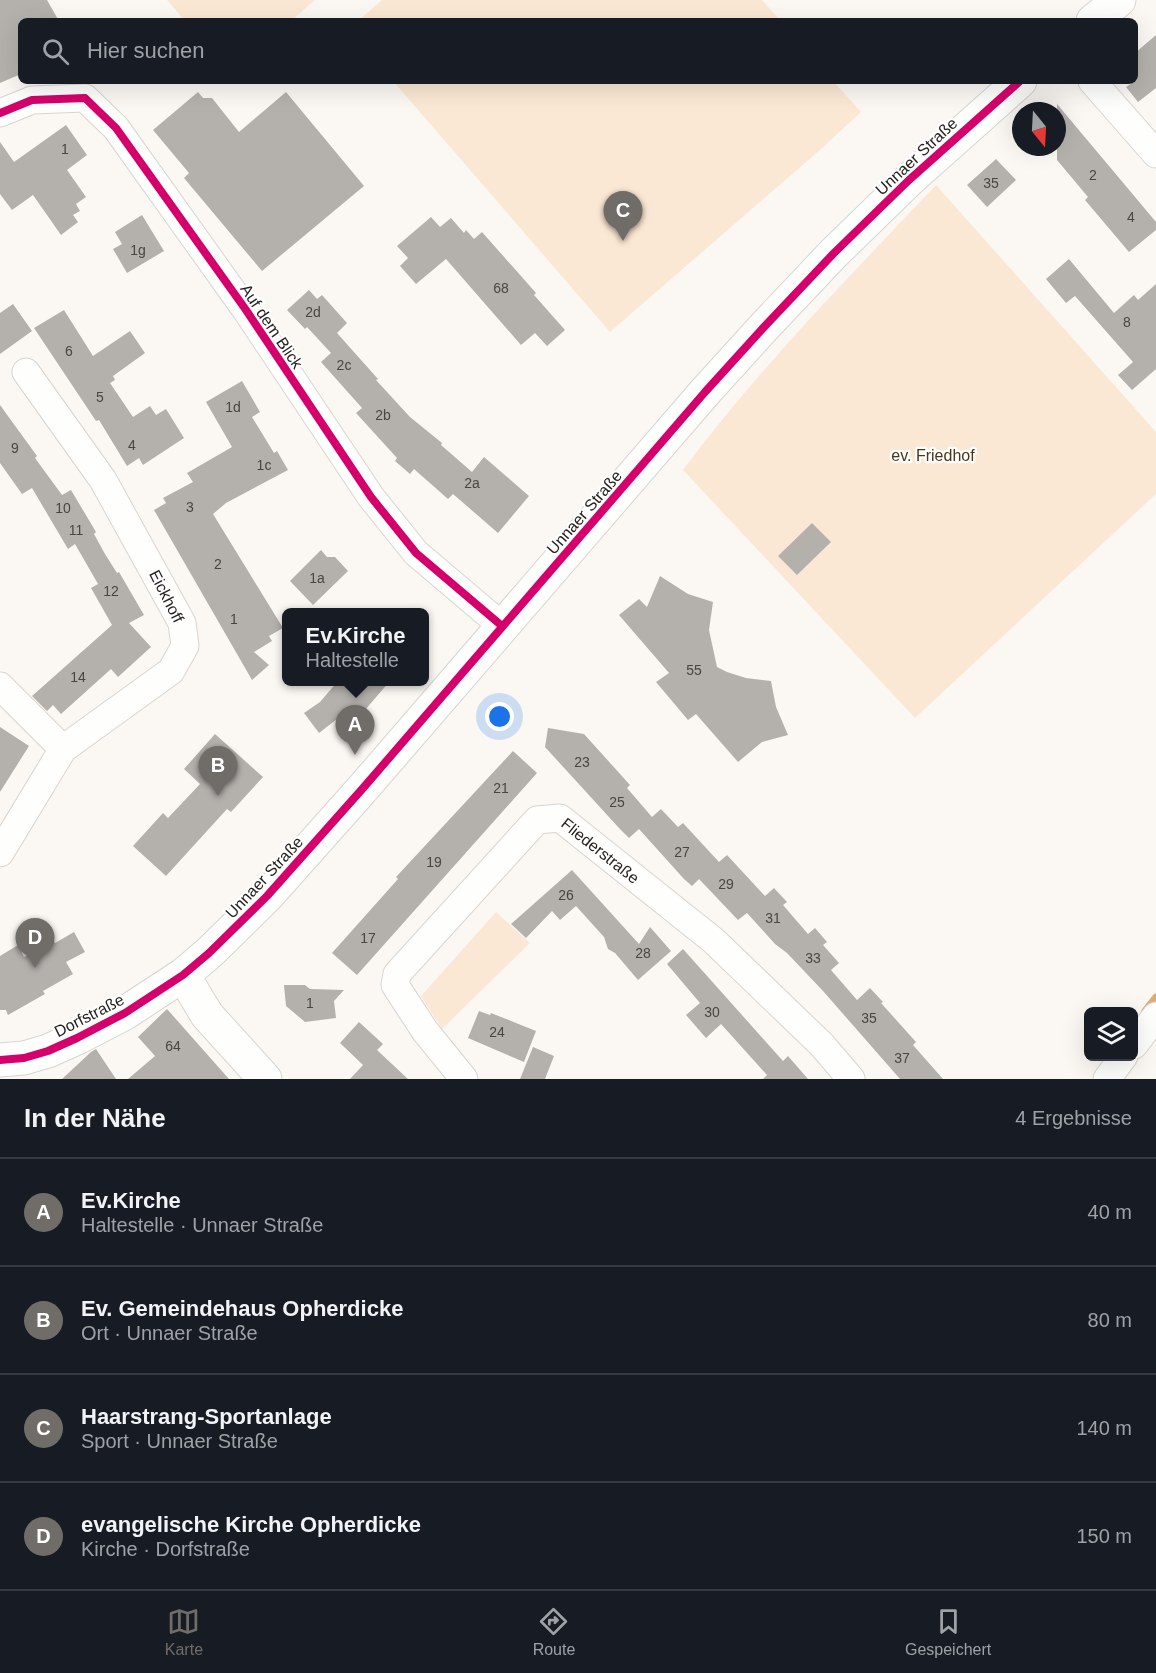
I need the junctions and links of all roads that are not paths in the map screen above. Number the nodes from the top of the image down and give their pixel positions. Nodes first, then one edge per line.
1 (1119, 0) edge
2 (1097, 18) edge
3 (1017, 84) edge
4 (1095, 84) edge
5 (0, 113) edge
6 (1156, 154) edge
7 (26, 372) dead end
8 (502, 626) junction
9 (0, 686) edge
10 (63, 749) junction
11 (0, 853) edge
12 (183, 975) junction
13 (1156, 1016) edge
14 (1138, 1040) edge
15 (0, 1060) edge
16 (1120, 1061) edge
17 (265, 1079) edge
18 (464, 1079) edge
19 (851, 1079) edge
20 (1107, 1079) edge

1 - 2 main road
3 - 8 main road, Unnaer Straße
4 - 6 street
5 - 8 street, Auf dem Blick
7 - 10 street, Eickhoff
8 - 12 main road, Unnaer Straße
9 - 10 street
10 - 11 street, Eickhoff
12 - 15 main road, Dorfstraße
12 - 17 main road
13 - 14 street
16 - 20 street
18 - 19 street, Fliederstraße

